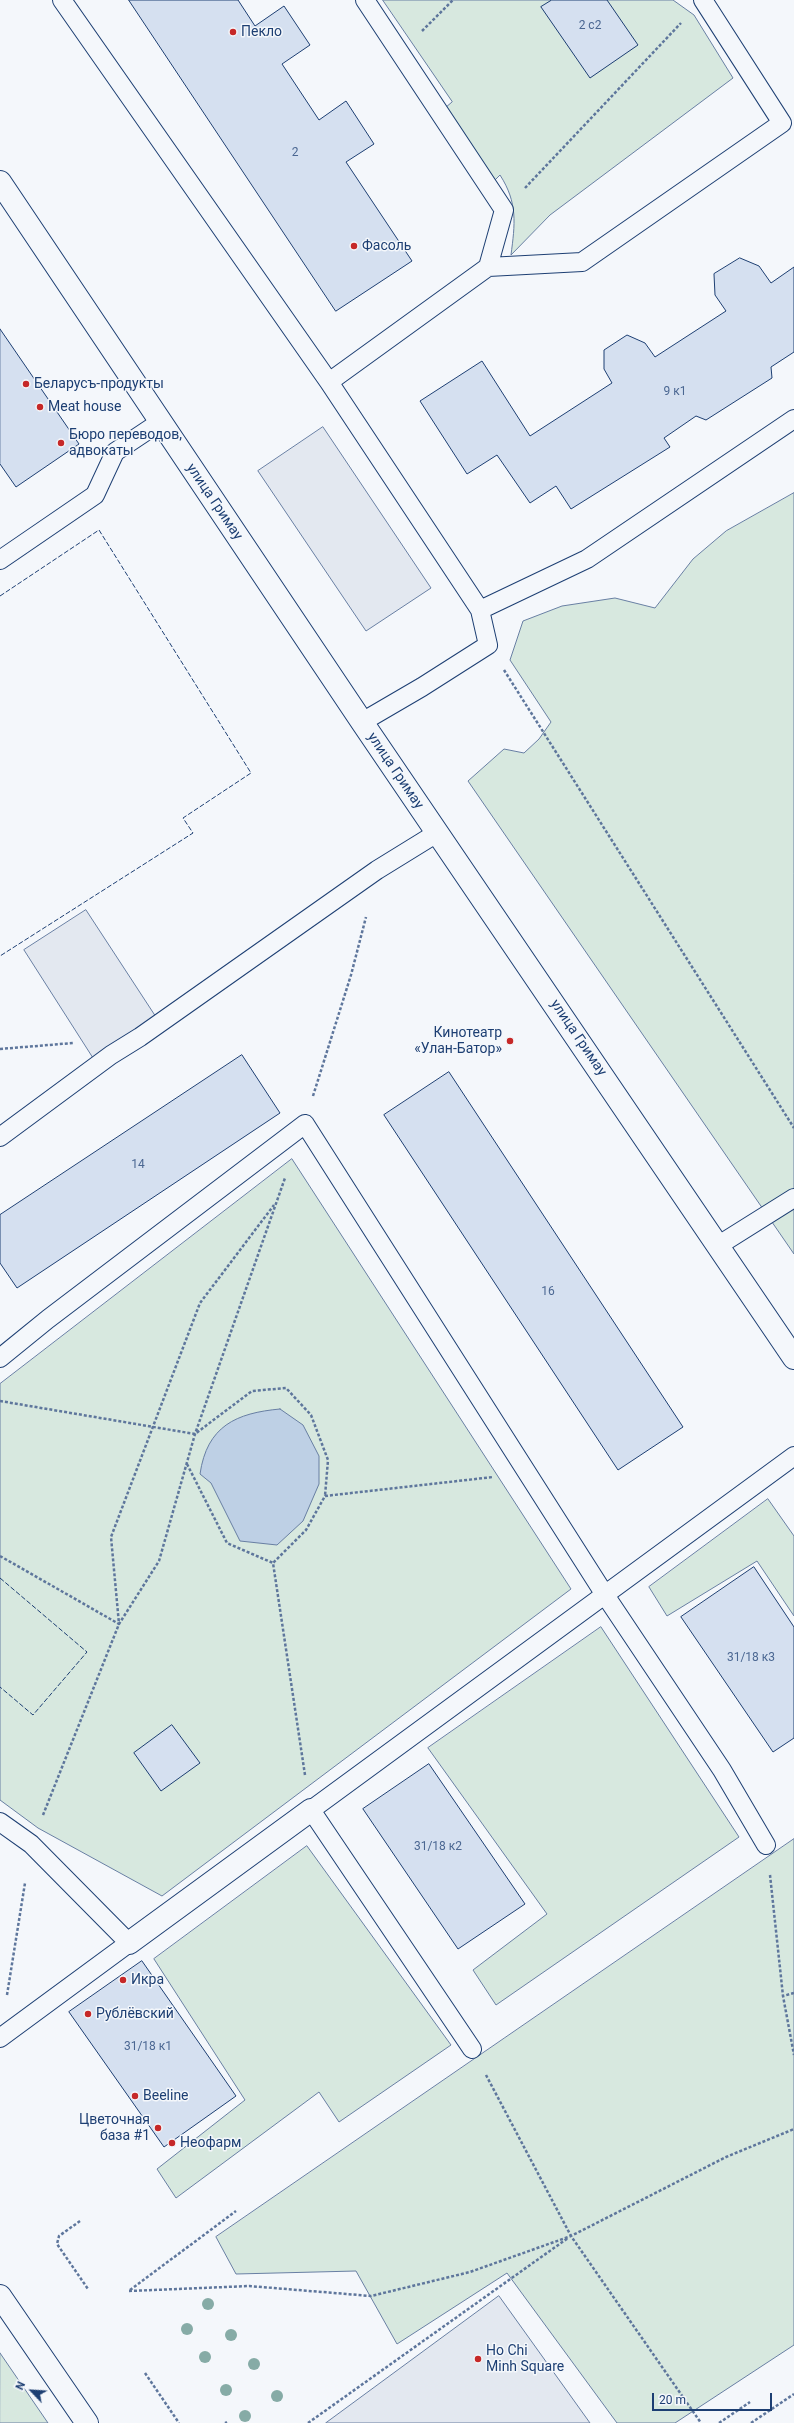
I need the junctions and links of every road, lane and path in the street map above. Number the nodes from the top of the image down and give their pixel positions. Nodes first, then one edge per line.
1 (62, 0) edge
2 (365, 0) edge
3 (453, 0) edge
4 (703, 0) edge
5 (400, 52) junction
6 (0, 182) edge
7 (504, 210) junction
8 (488, 267) junction
9 (328, 382) junction
10 (794, 420) edge
11 (160, 422) junction
12 (0, 560) edge
13 (480, 610) junction
14 (488, 644) junction
15 (362, 722) junction
16 (437, 833) junction
17 (378, 870) junction
18 (0, 1049) edge
19 (111, 1055) junction
20 (305, 1124) junction
21 (794, 1128) edge
22 (0, 1137) edge
23 (286, 1174) dead end
24 (794, 1198) edge
25 (276, 1203) junction
26 (719, 1245) junction
27 (0, 1358) edge
28 (794, 1358) edge
29 (0, 1401) edge
30 (154, 1426) junction
31 (195, 1434) junction
32 (794, 1456) edge
33 (187, 1463) junction
34 (527, 1473) junction
35 (325, 1496) junction
36 (0, 1556) edge
37 (273, 1564) junction
38 (605, 1594) junction
39 (119, 1624) junction
40 (311, 1810) junction
41 (0, 1822) edge
42 (31, 1844) junction
43 (766, 1845) joint
44 (129, 1943) junction
45 (794, 1993) edge
46 (783, 1996) junction
47 (0, 2037) edge
48 (472, 2049) joint
49 (794, 2055) edge
50 (794, 2129) edge
51 (236, 2211) dead end
52 (80, 2221) dead end
53 (571, 2236) junction
54 (88, 2289) dead end
55 (0, 2296) edge
56 (145, 2373) dead end
57 (794, 2394) edge
58 (750, 2402) dead end
59 (87, 2423) edge
60 (180, 2423) edge
61 (308, 2423) edge
62 (701, 2423) edge
63 (719, 2423) edge
64 (751, 2423) edge

1 - 9 lane
2 - 5 lane
3 - 5 path
4 - 7 path
4 - 8 lane
5 - 7 lane
6 - 11 street, улица Гримау
7 - 8 lane
8 - 9 lane
9 - 13 lane
10 - 13 lane
11 - 12 lane
11 - 15 street, улица Гримау
13 - 14 lane
14 - 15 lane
14 - 21 path
15 - 16 street, улица Гримау
16 - 17 lane
16 - 26 street, улица Гримау
17 - 19 lane
17 - 20 path
18 - 19 path
19 - 22 lane
20 - 27 lane
20 - 34 lane
23 - 25 path
24 - 26 lane
25 - 30 path
25 - 31 path
26 - 28 street, улица Гримау
29 - 30 path
30 - 31 path
30 - 39 path
31 - 33 path
31 - 35 path
32 - 38 lane
33 - 37 path
33 - 39 path
34 - 35 path
34 - 38 lane
35 - 37 path
36 - 39 path
37 - 40 path
38 - 40 lane
38 - 43 lane
39 - 42 path
40 - 44 street
40 - 48 lane
41 - 42 lane
42 - 44 lane
42 - 47 path
43 - 46 path
44 - 47 lane
45 - 46 path
46 - 49 path
48 - 53 path
50 - 53 path
51 - 53 path
52 - 54 path
53 - 61 path
53 - 62 path
55 - 59 street
56 - 60 path
57 - 64 path
58 - 63 path

